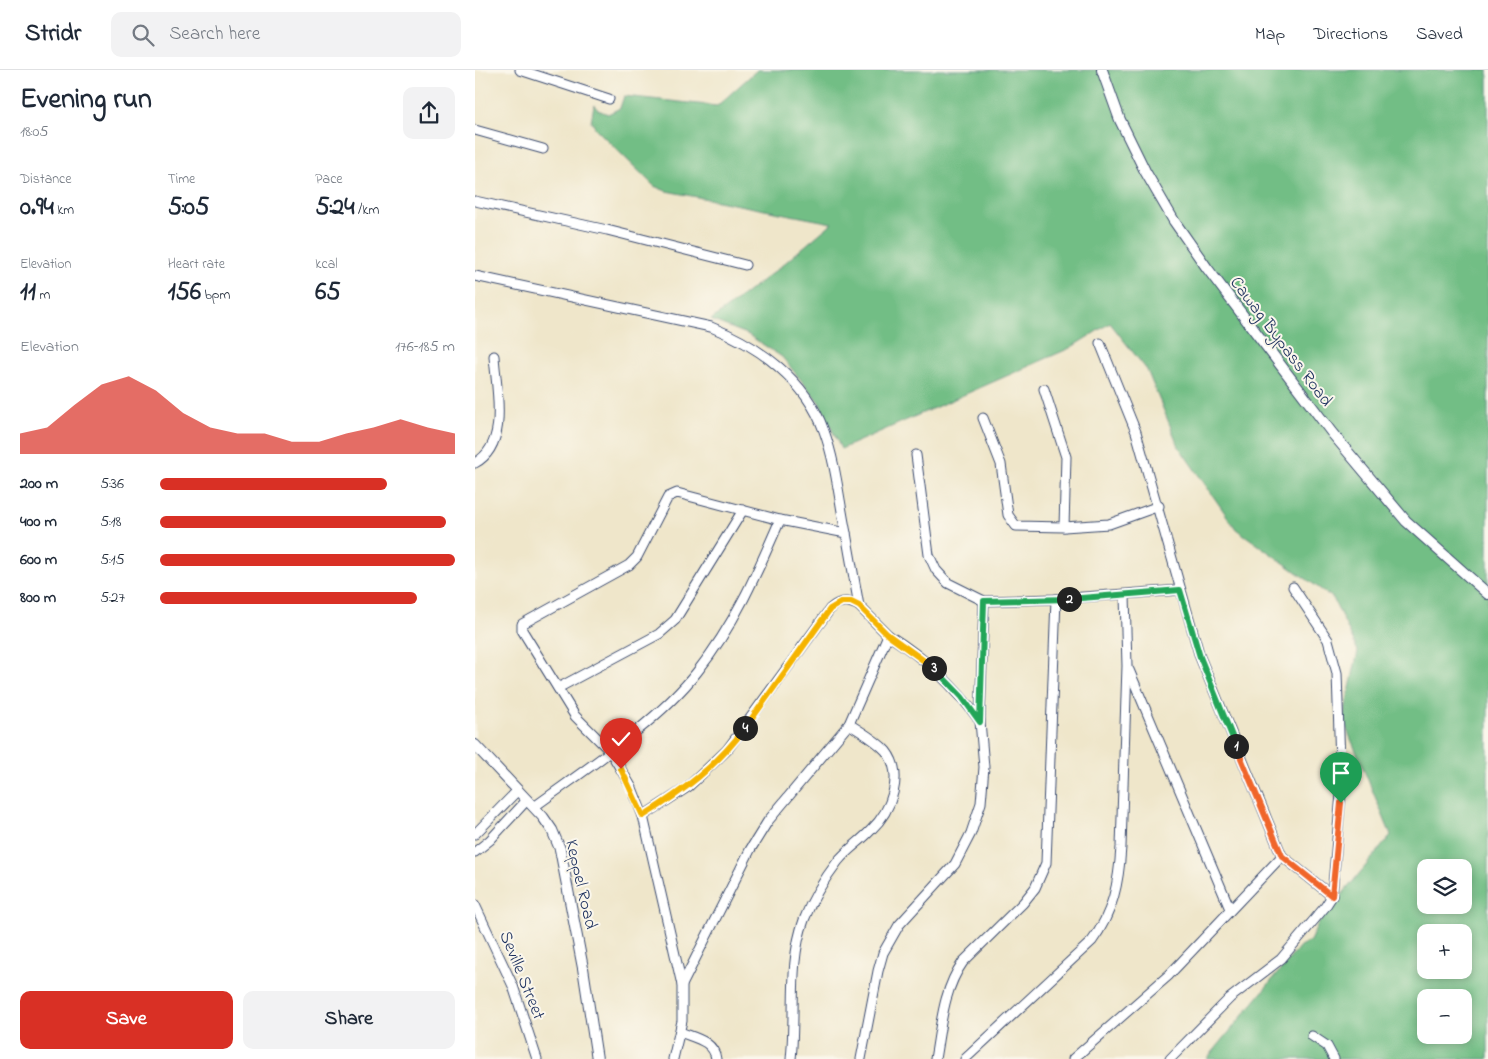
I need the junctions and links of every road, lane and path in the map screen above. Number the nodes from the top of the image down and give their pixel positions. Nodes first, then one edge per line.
1 (520, 70) edge
2 (1103, 70) edge
3 (609, 99) dead end
4 (475, 130) edge
5 (543, 149) dead end
6 (475, 201) edge
7 (745, 265) dead end
8 (475, 276) edge
9 (1100, 343) dead end
10 (494, 356) dead end
11 (1044, 390) dead end
12 (983, 418) dead end
13 (917, 455) dead end
14 (475, 463) edge
15 (1159, 506) junction
16 (743, 510) junction
17 (780, 520) junction
18 (1064, 527) junction
19 (846, 533) junction
20 (1293, 587) dead end
21 (1180, 590) junction
22 (1488, 594) edge
23 (1125, 595) junction
24 (1057, 600) junction
25 (984, 601) junction
26 (859, 606) junction
27 (888, 635) junction
28 (1127, 666) junction
29 (558, 688) junction
30 (980, 722) junction
31 (849, 724) junction
32 (475, 745) edge
33 (610, 750) junction
34 (518, 790) junction
35 (531, 804) junction
36 (643, 816) junction
37 (475, 834) edge
38 (475, 852) edge
39 (1282, 856) junction
40 (1332, 896) junction
41 (475, 905) edge
42 (1230, 909) junction
43 (682, 985) junction
44 (680, 1032) junction
45 (1312, 1036) dead end
46 (537, 1059) edge
47 (597, 1059) edge
48 (673, 1059) edge
49 (717, 1059) edge
50 (791, 1059) edge
51 (861, 1059) edge
52 (935, 1059) edge
53 (965, 1059) edge
54 (1073, 1059) edge
55 (1170, 1059) edge
56 (1334, 1059) edge

1 - 3 street
2 - 22 street, Cawag Bypass Road
4 - 5 street
6 - 7 street
8 - 19 street
9 - 15 street
10 - 14 street
11 - 18 street
12 - 18 street
13 - 25 street
15 - 18 street
15 - 21 street
16 - 17 street
16 - 29 street
16 - 29 street
17 - 19 street
17 - 33 street
19 - 26 street
20 - 40 street
21 - 23 street
21 - 39 street
23 - 24 street
23 - 28 street
24 - 25 street
24 - 52 street
25 - 30 street
26 - 27 street
26 - 36 street
27 - 30 street
27 - 31 street
28 - 42 street
28 - 53 street
29 - 33 street
30 - 51 street
31 - 43 street
31 - 50 street
32 - 34 street, Keppel Road
33 - 35 street
33 - 36 street
34 - 35 street, Keppel Road
34 - 37 street
35 - 38 street
35 - 47 street, Keppel Road
36 - 43 street
39 - 40 street
39 - 42 street
40 - 55 street
41 - 46 street, Seville Street
42 - 54 street
43 - 44 street
44 - 48 street
44 - 49 street
45 - 56 street

